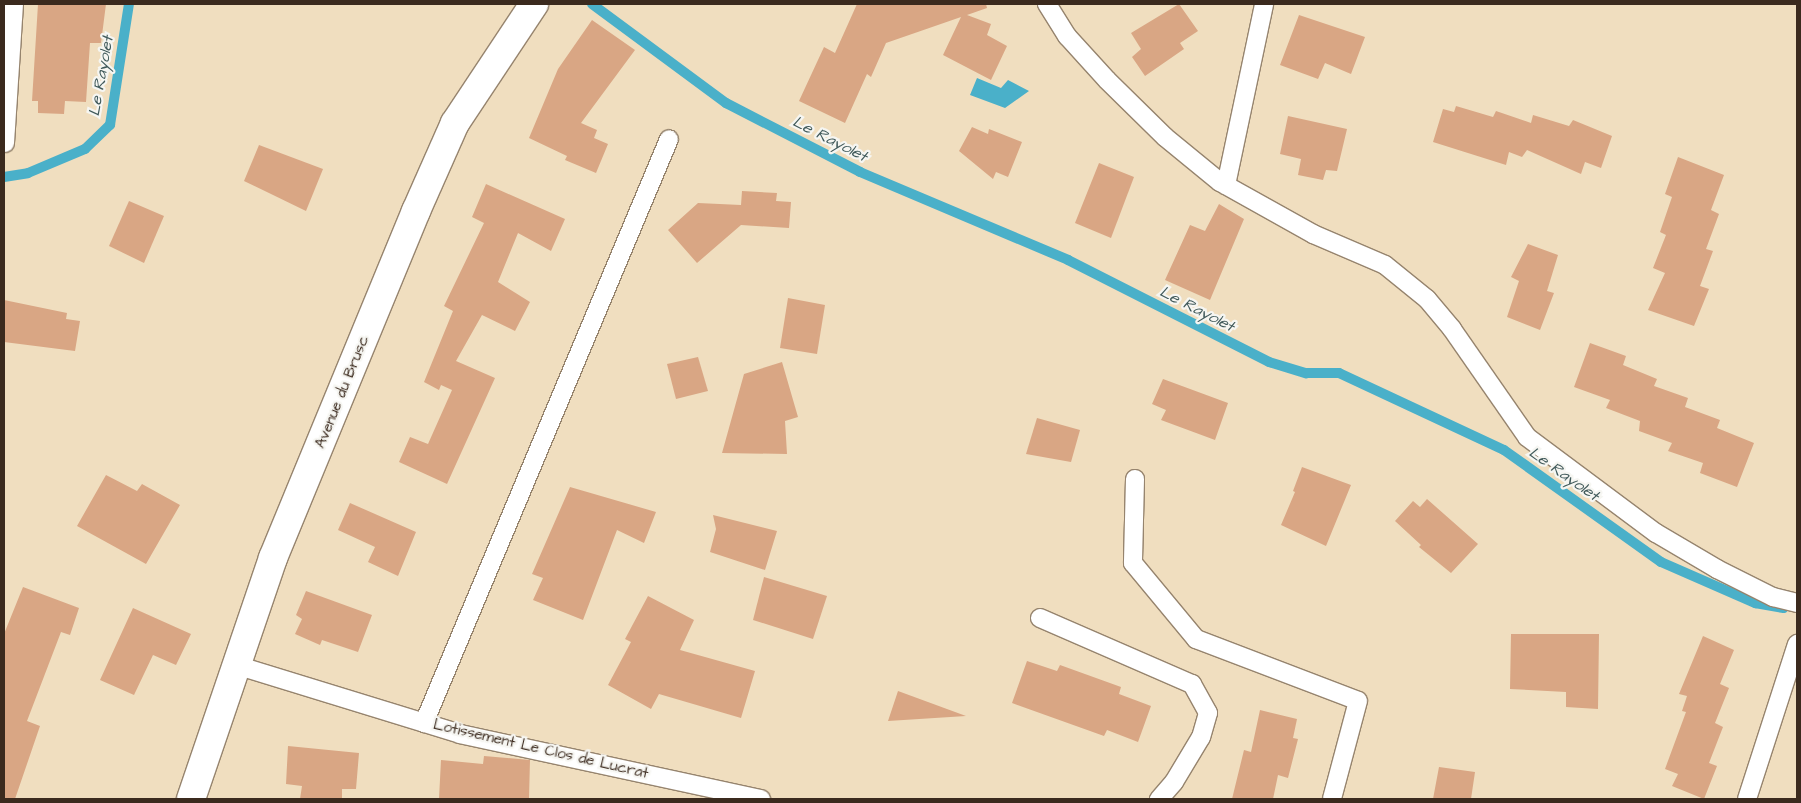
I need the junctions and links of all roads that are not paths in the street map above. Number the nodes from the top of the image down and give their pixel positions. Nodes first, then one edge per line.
1 (14, 4) edge
2 (534, 4) edge
3 (1047, 4) edge
4 (1264, 4) edge
5 (669, 139) dead end
6 (5, 143) edge
7 (1226, 185) junction
8 (1135, 479) dead end
9 (1797, 604) edge
10 (1040, 618) dead end
11 (1797, 644) edge
12 (236, 665) junction
13 (424, 723) junction
14 (191, 799) edge
15 (761, 799) edge
16 (1159, 799) edge
17 (1332, 799) edge
18 (1747, 799) edge

1 - 6 lane
2 - 12 street, Avenue du Brusc
3 - 7 lane
4 - 7 lane
5 - 13 lane
7 - 9 lane
8 - 17 lane
10 - 16 lane
11 - 18 lane
12 - 13 lane, Lotissement Le Clos de Lucrat
12 - 14 street, Avenue du Brusc
13 - 15 lane, Lotissement Le Clos de Lucrat

